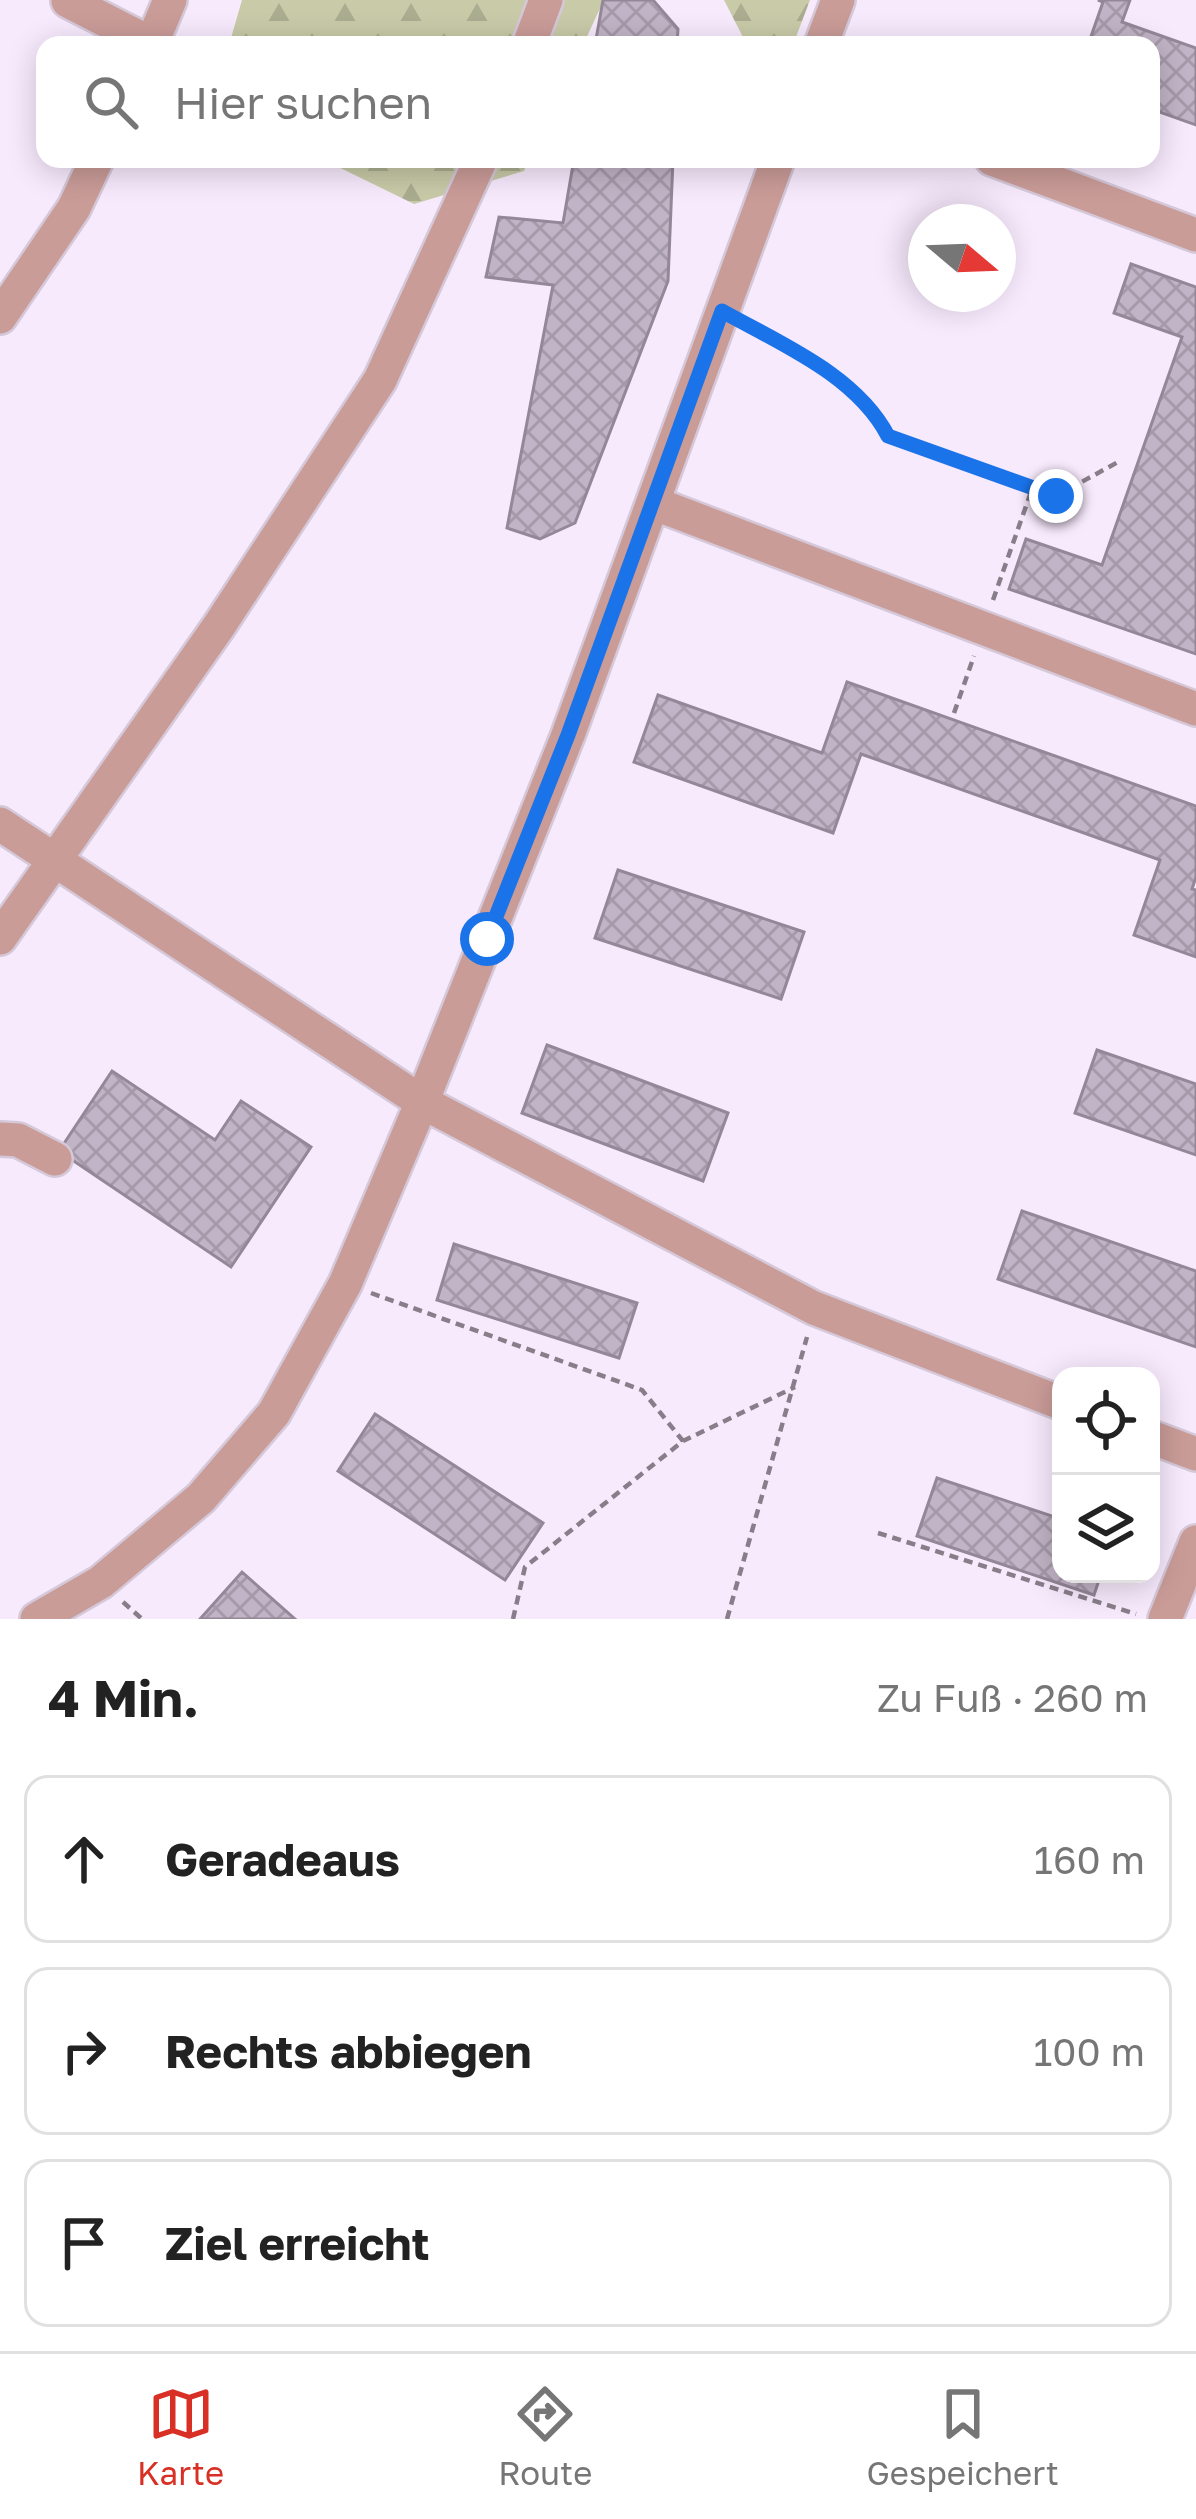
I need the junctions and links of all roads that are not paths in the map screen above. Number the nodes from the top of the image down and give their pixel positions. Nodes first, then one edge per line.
1 (170, 0) edge
2 (546, 0) edge
3 (838, 0) edge
4 (68, 1) edge
5 (136, 36) edge
6 (155, 36) edge
7 (532, 36) edge
8 (824, 36) edge
9 (93, 168) edge
10 (477, 168) edge
11 (775, 168) edge
12 (1016, 168) edge
13 (1196, 235) edge
14 (0, 317) edge
15 (653, 503) junction
16 (1196, 709) edge
17 (0, 824) edge
18 (54, 860) junction
19 (0, 938) edge
20 (422, 1102) junction
21 (0, 1139) edge
22 (55, 1159) dead end
23 (1052, 1399) edge
24 (1160, 1440) edge
25 (1196, 1454) edge
26 (1196, 1542) edge
27 (37, 1619) edge
28 (1165, 1619) edge

1 - 6 lane
2 - 7 lane
3 - 8 lane
4 - 5 lane
9 - 14 lane
10 - 18 lane
11 - 15 lane
12 - 13 lane
15 - 16 lane
15 - 20 lane
17 - 18 lane
18 - 19 lane
18 - 20 lane
20 - 23 lane
20 - 27 lane
21 - 22 lane
24 - 25 lane
26 - 28 lane

